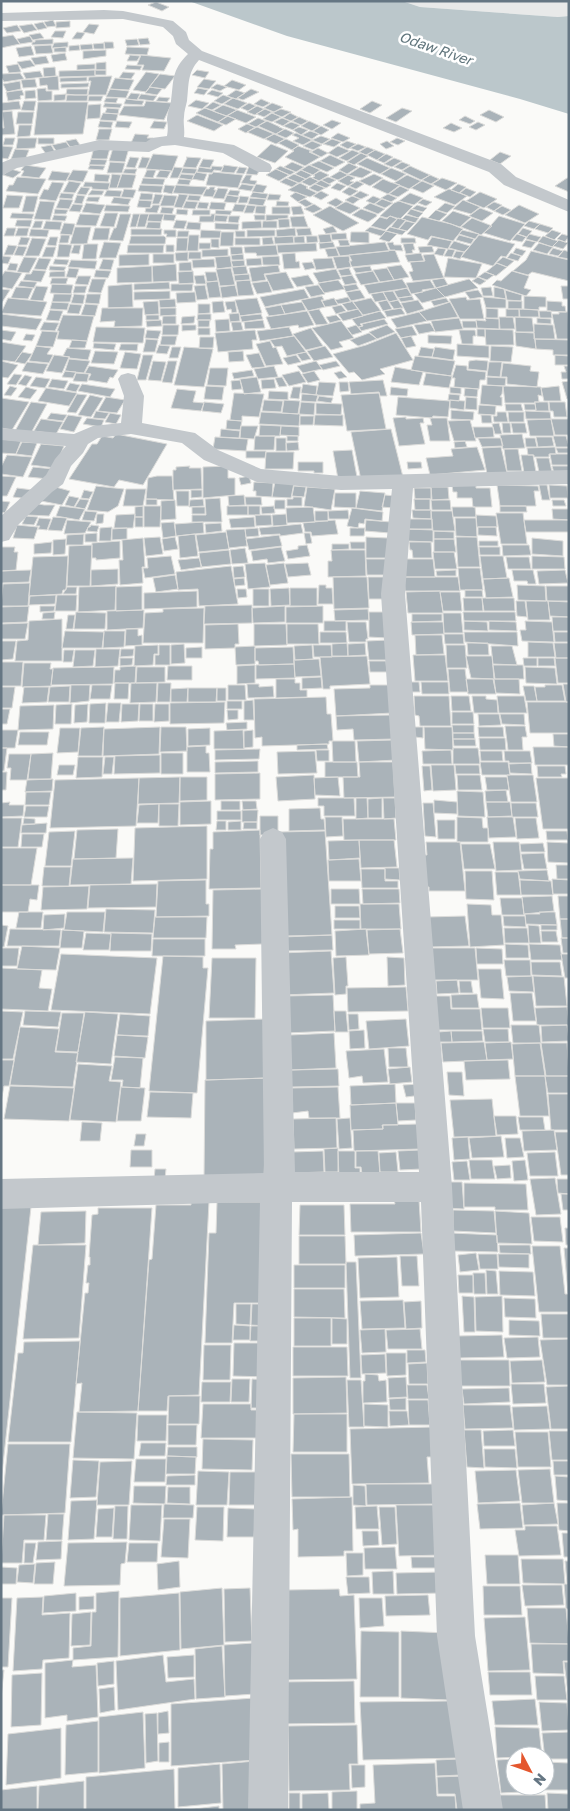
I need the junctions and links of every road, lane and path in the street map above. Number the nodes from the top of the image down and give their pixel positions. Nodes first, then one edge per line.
1 (1, 17) edge
2 (197, 54) junction
3 (175, 140) junction
4 (264, 168) dead end
5 (1, 171) edge
6 (569, 207) edge
7 (128, 379) dead end
8 (131, 428) junction
9 (1, 434) edge
10 (78, 441) junction
11 (569, 477) edge
12 (403, 482) junction
13 (1, 535) edge
14 (273, 840) dead end
15 (278, 1187) junction
16 (436, 1187) junction
17 (1, 1194) edge
18 (268, 1810) edge
19 (483, 1810) edge

1 - 2 street
2 - 3 street
2 - 6 street
3 - 4 street
3 - 5 street
7 - 8 street
8 - 10 street
8 - 12 street
9 - 10 street
10 - 13 street
11 - 12 street
12 - 16 street
14 - 15 street
15 - 16 street
15 - 17 street
15 - 18 street
16 - 19 street

